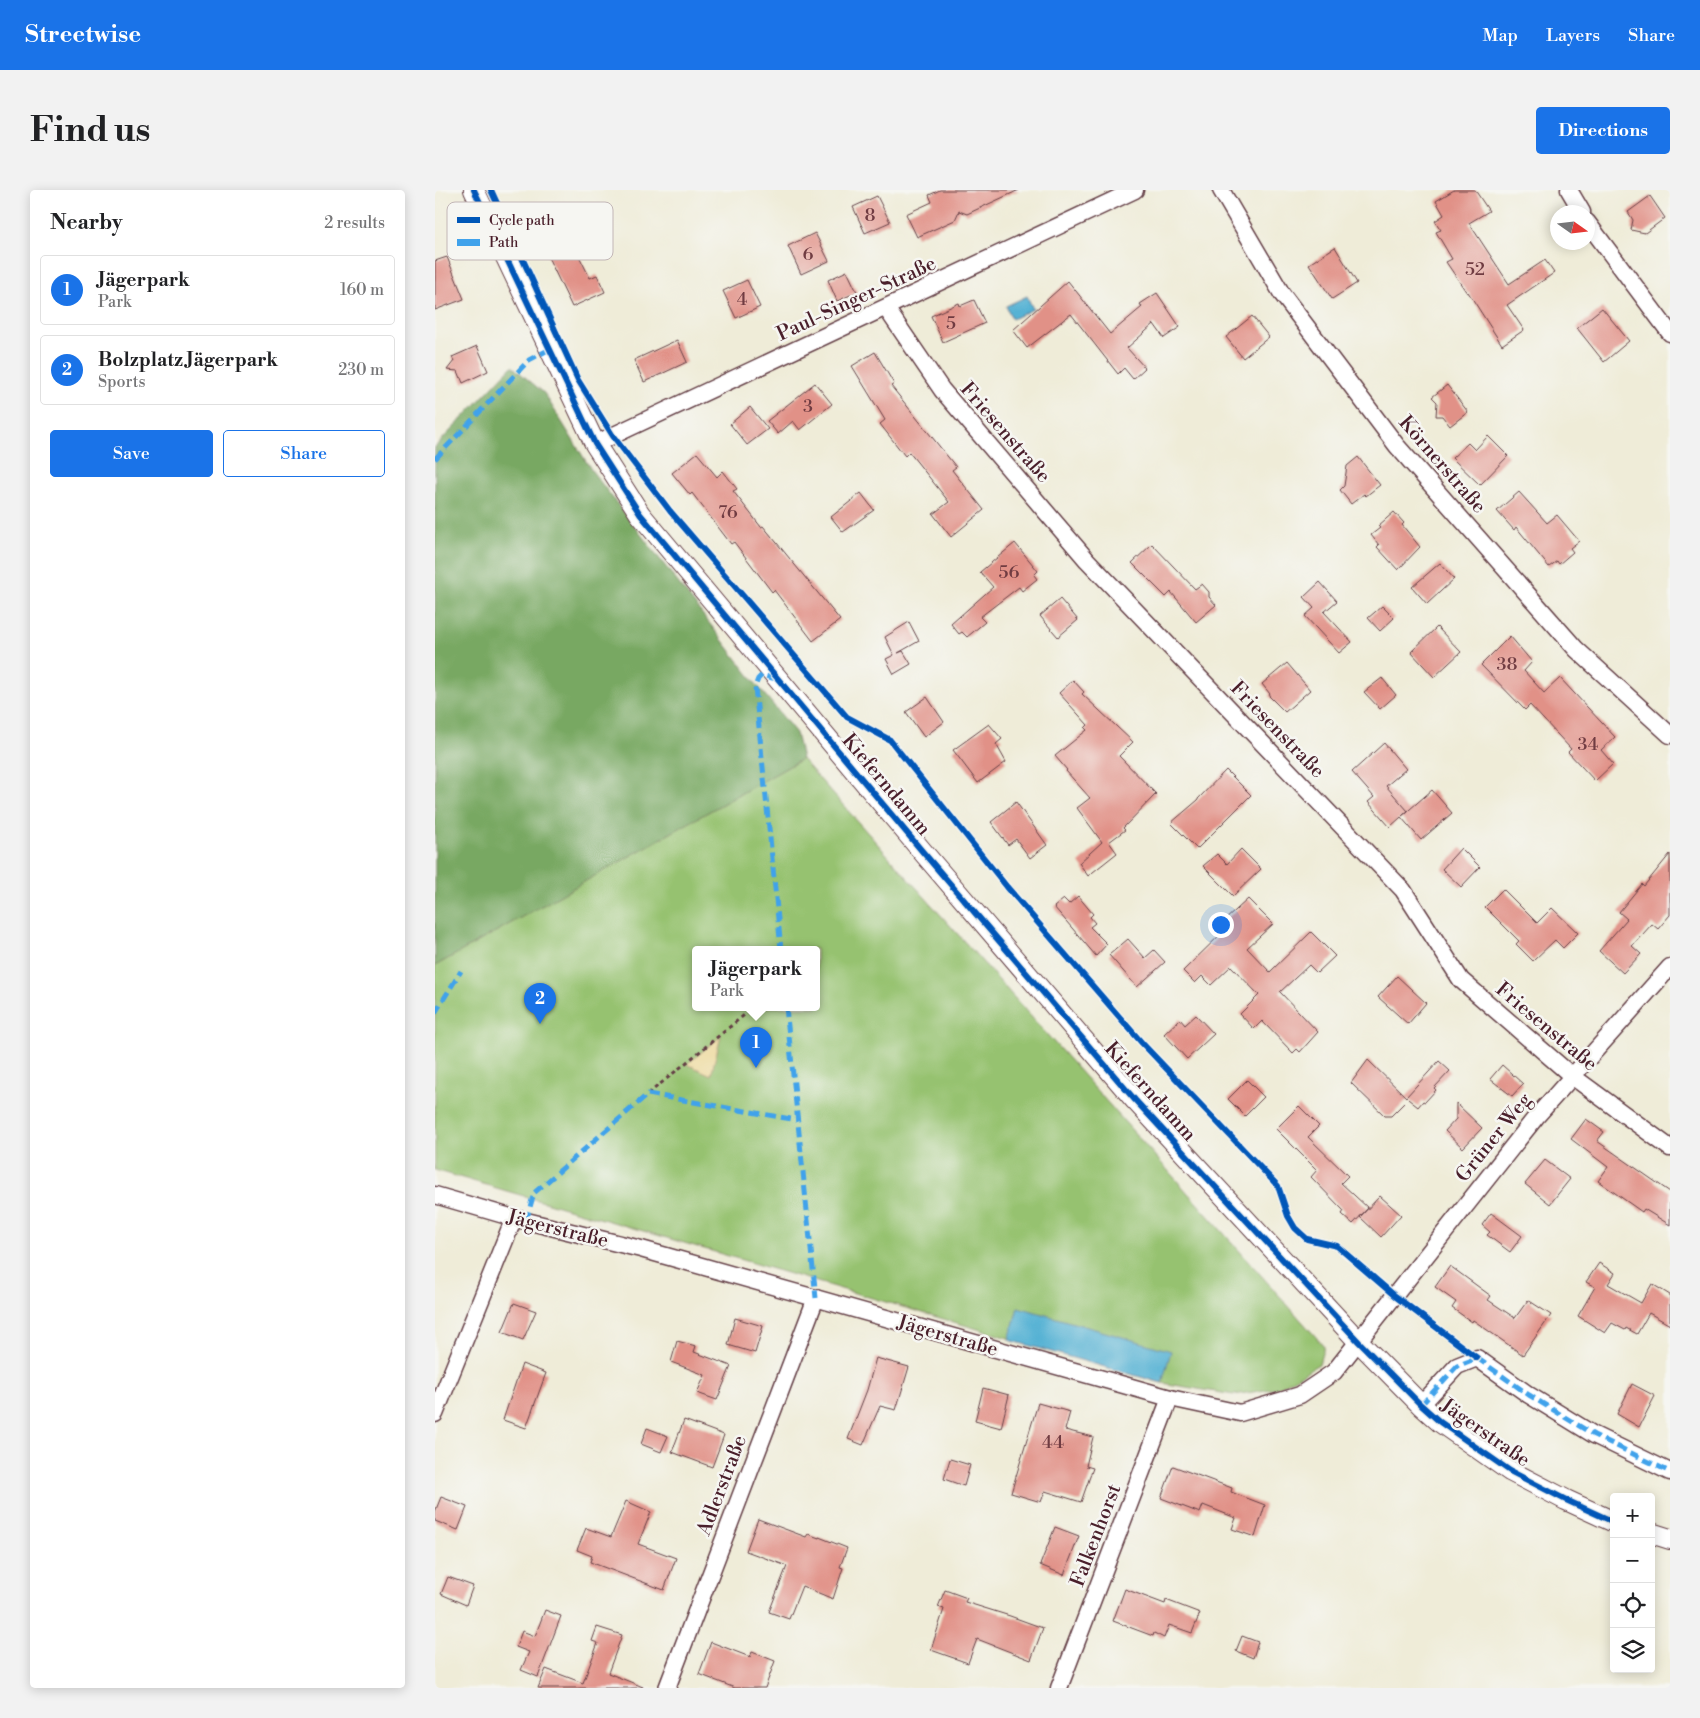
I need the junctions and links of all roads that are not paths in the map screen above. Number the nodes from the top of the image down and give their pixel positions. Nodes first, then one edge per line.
1 (474, 190) edge
2 (1135, 190) edge
3 (1221, 190) edge
4 (1569, 190) edge
5 (480, 202) edge
6 (1578, 205) edge
7 (1595, 233) edge
8 (507, 260) edge
9 (886, 308) junction
10 (1670, 332) edge
11 (595, 444) junction
12 (1670, 735) edge
13 (1670, 968) edge
14 (1571, 1076) junction
15 (1670, 1148) edge
16 (435, 1195) edge
17 (514, 1218) junction
18 (816, 1298) junction
19 (1359, 1342) junction
20 (1169, 1398) junction
21 (1421, 1405) junction
22 (435, 1414) edge
23 (1670, 1472) edge
24 (1610, 1520) edge
25 (1655, 1534) edge
26 (1670, 1539) edge
27 (667, 1688) edge
28 (1059, 1688) edge

1 - 5 street, Kieferndamm
2 - 9 street, Paul-Singer-Straße
3 - 12 street, Körnerstraße
4 - 6 street
7 - 10 street
8 - 11 street, Kieferndamm
9 - 11 street, Paul-Singer-Straße
9 - 14 street, Friesenstraße
11 - 19 street, Kieferndamm
13 - 14 street, Grüner Weg
14 - 15 street, Friesenstraße
14 - 19 street, Grüner Weg
16 - 17 street, Jägerstraße
17 - 18 street, Jägerstraße
17 - 22 street
18 - 20 street, Jägerstraße
18 - 27 street, Adlerstraße
19 - 20 street, Jägerstraße
19 - 21 street, Jägerstraße
20 - 28 street, Falkenhorst
21 - 23 street, Jägerstraße
21 - 24 street, Jägerstraße
25 - 26 street

